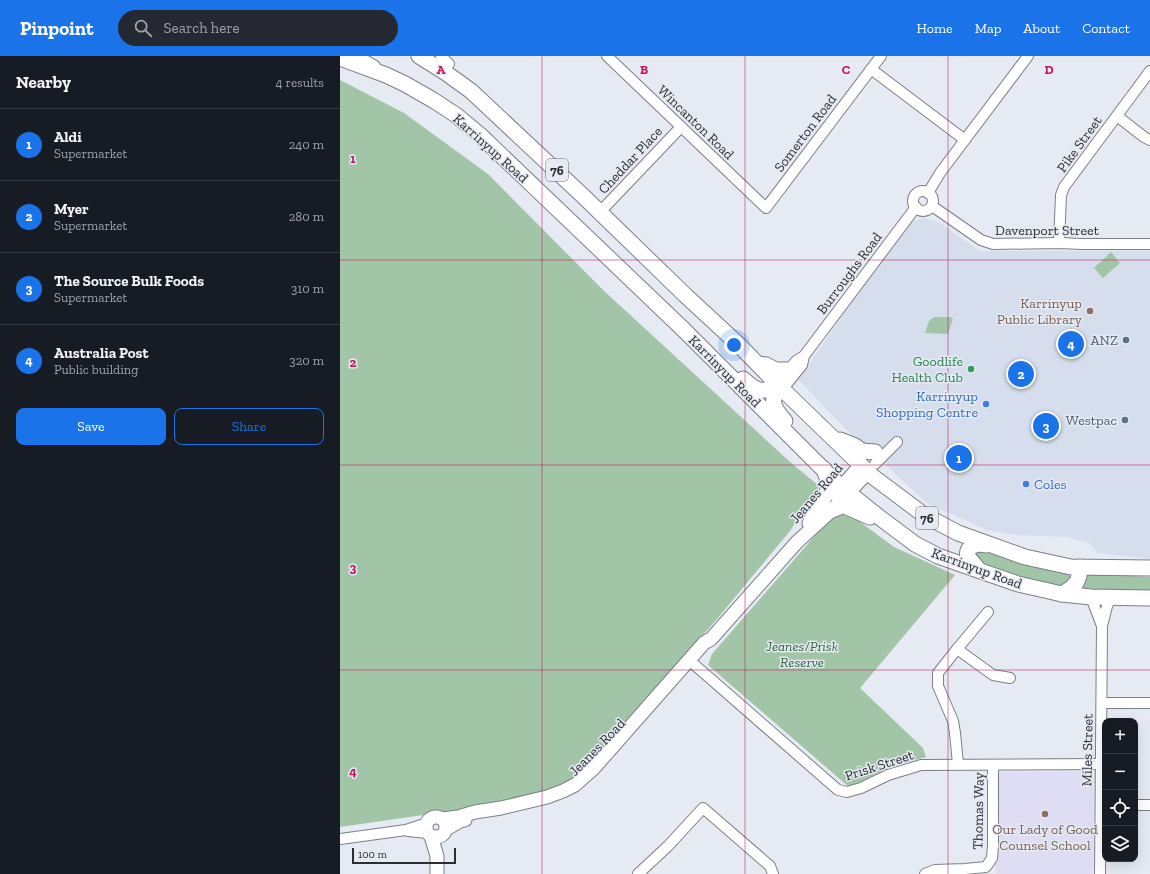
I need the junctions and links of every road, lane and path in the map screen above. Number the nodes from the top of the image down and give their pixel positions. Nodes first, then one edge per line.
1 (348, 56) edge
2 (362, 56) edge
3 (419, 56) edge
4 (441, 56) edge
5 (607, 56) edge
6 (881, 56) edge
7 (1028, 56) edge
8 (340, 57) edge
9 (449, 64) dead end
10 (871, 69) junction
11 (1150, 71) edge
12 (386, 75) junction
13 (1117, 116) junction
14 (681, 127) junction
15 (965, 140) junction
16 (1150, 140) edge
17 (928, 193) junction
18 (932, 206) junction
19 (916, 207) junction
20 (766, 208) joint
21 (600, 212) junction
22 (1060, 243) junction
23 (1150, 244) edge
24 (684, 330) junction
25 (804, 356) junction
26 (758, 364) junction
27 (788, 370) junction
28 (779, 386) junction
29 (897, 442) dead end
30 (810, 455) junction
31 (870, 463) junction
32 (824, 469) junction
33 (844, 490) junction
34 (832, 510) junction
35 (810, 523) junction
36 (797, 542) junction
37 (915, 544) junction
38 (991, 545) junction
39 (1080, 567) junction
40 (1150, 568) edge
41 (979, 570) junction
42 (1062, 594) junction
43 (1091, 597) junction
44 (1111, 598) junction
45 (1150, 598) edge
46 (988, 612) dead end
47 (1102, 626) junction
48 (957, 648) junction
49 (691, 662) junction
50 (1010, 678) dead end
51 (1102, 703) junction
52 (1150, 703) edge
53 (958, 764) junction
54 (1101, 764) junction
55 (993, 765) junction
56 (1102, 790) edge
57 (1138, 805) edge
58 (1150, 805) edge
59 (1102, 826) edge
60 (436, 830) junction
61 (340, 839) edge
62 (437, 874) edge
63 (638, 874) edge
64 (773, 874) edge
65 (925, 874) edge
66 (1100, 874) edge

1 - 8 street
2 - 12 street
3 - 21 highway, Karrinyup Road / 76
4 - 9 street
5 - 14 street, Wincanton Road
6 - 10 street, Somerton Road
7 - 15 street
8 - 12 highway, Karrinyup Road / 76
10 - 15 street
10 - 20 street, Somerton Road
11 - 13 street, Pike Street
12 - 24 highway, Karrinyup Road / 76
13 - 16 street
13 - 22 street, Pike Street
14 - 20 street, Wincanton Road
14 - 21 street, Cheddar Place
15 - 17 street
17 - 18 street
17 - 19 street
18 - 19 street
18 - 22 street, Davenport Street
19 - 25 street, Burroughs Road
21 - 26 highway, Karrinyup Road / 76
22 - 23 street, Davenport Street
24 - 28 highway
24 - 30 highway, Karrinyup Road / 76
25 - 27 street, Burroughs Road
25 - 28 street, Burroughs Road
26 - 27 highway
26 - 28 highway, Karrinyup Road / 76
27 - 28 street, Burroughs Road
28 - 30 highway
28 - 31 highway, Karrinyup Road / 76
29 - 31 street
30 - 32 highway, Karrinyup Road / 76
31 - 33 main road, Jeanes Road
31 - 38 highway, Karrinyup Road / 76
32 - 33 highway, Karrinyup Road / 76
32 - 35 highway
33 - 34 main road, Jeanes Road
33 - 35 main road, Jeanes Road
33 - 37 highway, Karrinyup Road / 76
34 - 36 main road, Jeanes Road
34 - 37 highway
35 - 36 main road, Jeanes Road
36 - 49 main road, Jeanes Road
37 - 41 highway, Karrinyup Road / 76
38 - 39 highway, Karrinyup Road / 76
38 - 41 highway
39 - 40 highway, Karrinyup Road / 76
39 - 42 highway
41 - 42 highway, Karrinyup Road / 76
42 - 43 highway, Karrinyup Road / 76
43 - 44 highway, Karrinyup Road / 76
43 - 47 street, Miles Street
44 - 45 highway, Karrinyup Road / 76
44 - 47 street, Miles Street
46 - 48 street
47 - 51 street, Miles Street
48 - 50 street
48 - 53 street
49 - 53 street, Prisk Street
49 - 60 main road, Jeanes Road
51 - 52 street
51 - 54 street, Miles Street
53 - 55 street, Prisk Street
54 - 55 street, Prisk Street
54 - 56 street, Miles Street
55 - 65 street, Thomas Way
57 - 58 street
59 - 66 street, Miles Street
60 - 61 street, Jeanes Road
60 - 62 main road
63 - 64 street

